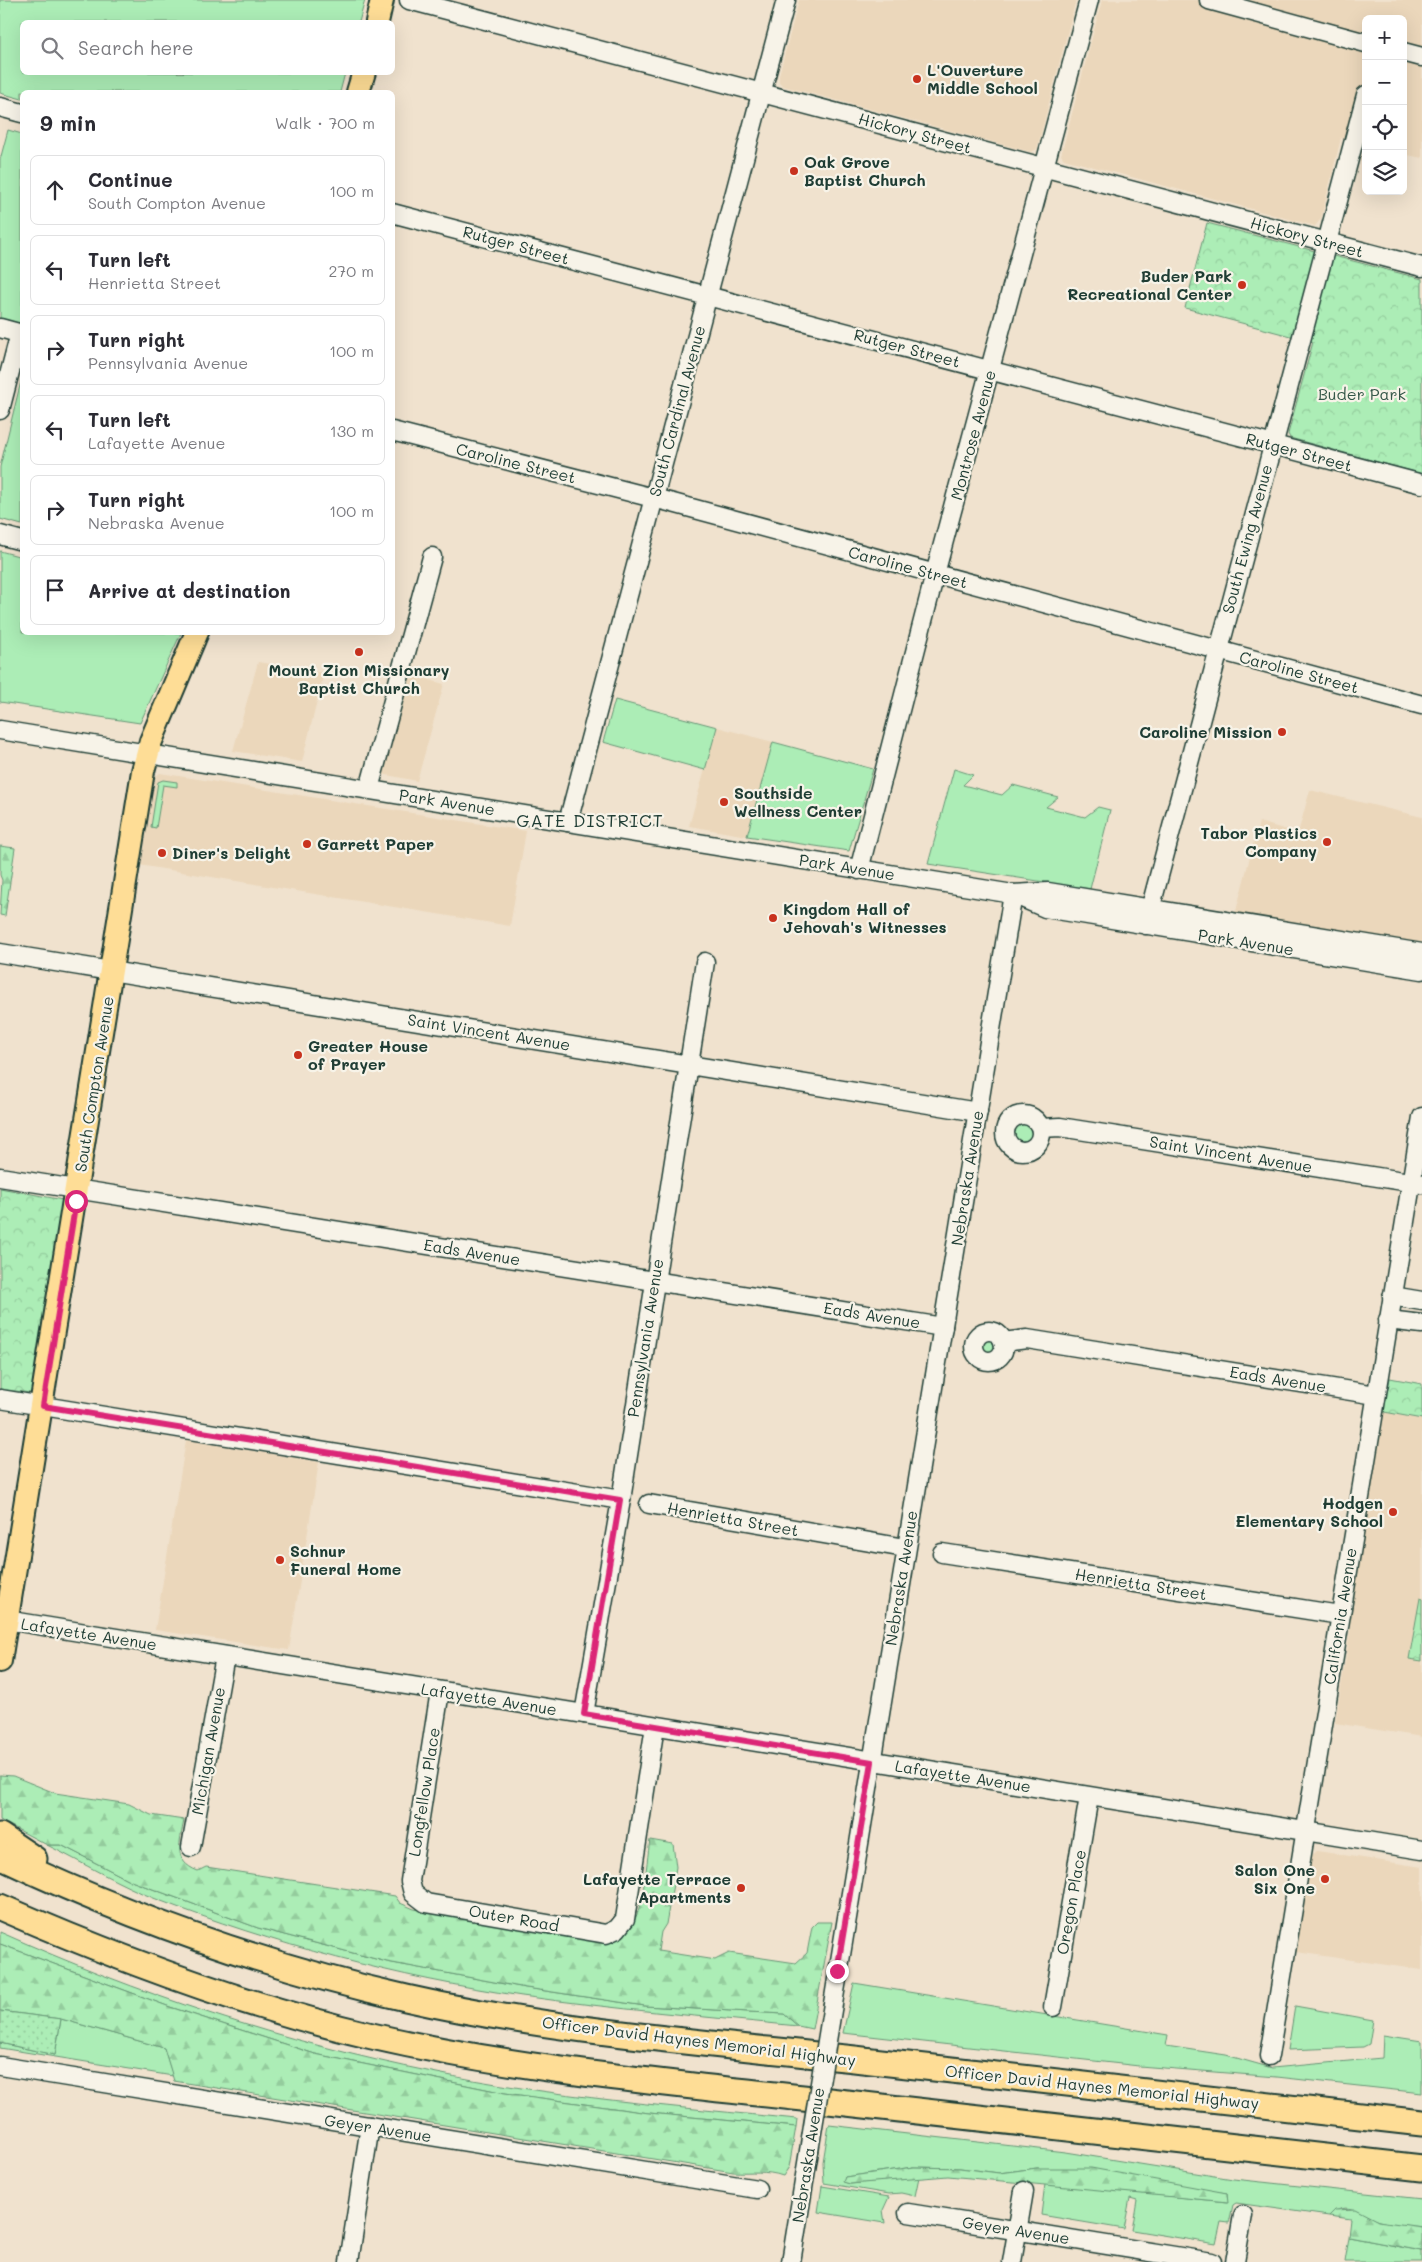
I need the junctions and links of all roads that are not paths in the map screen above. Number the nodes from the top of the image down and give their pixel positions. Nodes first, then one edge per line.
1 (382, 0) edge
2 (409, 0) edge
3 (786, 0) edge
4 (1089, 0) edge
5 (1208, 0) edge
6 (377, 20) edge
7 (1362, 42) edge
8 (1407, 53) edge
9 (1422, 57) edge
10 (363, 75) edge
11 (359, 90) edge
12 (761, 93) junction
13 (1363, 105) edge
14 (0, 107) edge
15 (20, 112) edge
16 (1045, 168) junction
17 (395, 214) edge
18 (1326, 242) junction
19 (1422, 267) edge
20 (707, 295) junction
21 (0, 328) edge
22 (20, 334) edge
23 (20, 338) edge
24 (990, 369) junction
25 (0, 410) edge
26 (395, 432) edge
27 (1272, 446) junction
28 (1422, 484) edge
29 (654, 498) junction
30 (0, 535) edge
31 (20, 540) edge
32 (432, 558) dead end
33 (935, 574) junction
34 (196, 635) edge
35 (1218, 651) junction
36 (1422, 705) edge
37 (0, 730) edge
38 (147, 754) junction
39 (369, 789) junction
40 (568, 822) junction
41 (859, 870) junction
42 (1013, 894) junction
43 (1147, 917) junction
44 (0, 953) edge
45 (1422, 953) edge
46 (705, 962) dead end
47 (1422, 970) edge
48 (112, 971) junction
49 (689, 1065) junction
50 (978, 1112) junction
51 (1422, 1117) edge
52 (1040, 1128) dead end
53 (0, 1177) edge
54 (1416, 1183) edge
55 (77, 1190) junction
56 (654, 1281) junction
57 (1392, 1296) junction
58 (1422, 1301) edge
59 (1388, 1320) junction
60 (1422, 1324) edge
61 (944, 1327) junction
62 (1004, 1342) dead end
63 (1376, 1395) junction
64 (0, 1399) edge
65 (43, 1406) junction
66 (620, 1500) junction
67 (648, 1504) dead end
68 (906, 1548) junction
69 (942, 1553) dead end
70 (1340, 1615) junction
71 (3, 1620) edge
72 (225, 1656) junction
73 (0, 1662) edge
74 (440, 1691) junction
75 (584, 1714) junction
76 (655, 1726) junction
77 (872, 1762) junction
78 (1089, 1797) junction
79 (1304, 1832) junction
80 (0, 1836) edge
81 (191, 1847) dead end
82 (1422, 1850) edge
83 (0, 1856) edge
84 (76, 1892) junction
85 (413, 1893) joint
86 (0, 1907) edge
87 (1053, 2008) dead end
88 (1269, 2056) dead end
89 (0, 2066) edge
90 (1422, 2123) edge
91 (370, 2126) junction
92 (1422, 2168) edge
93 (757, 2190) dead end
94 (1024, 2191) dead end
95 (908, 2213) dead end
96 (1243, 2215) dead end
97 (1018, 2230) junction
98 (349, 2262) edge
99 (791, 2262) edge
100 (1012, 2262) edge
101 (1212, 2262) edge
102 (1235, 2262) edge

1 - 6 main road
2 - 12 street, Hickory Street
3 - 12 street, South Cardinal Avenue
4 - 16 street, Montrose Avenue
5 - 7 street
8 - 9 street
10 - 11 main road
12 - 16 street, Hickory Street
12 - 20 street, South Cardinal Avenue
13 - 18 street, South Ewing Avenue
14 - 15 street
16 - 18 street, Hickory Street
16 - 24 street, Montrose Avenue
17 - 20 street, Rutger Street
18 - 19 street, Hickory Street
18 - 27 street, South Ewing Avenue
20 - 24 street, Rutger Street
20 - 29 street, South Cardinal Avenue
21 - 22 street
23 - 25 street
24 - 27 street, Rutger Street
24 - 33 street, Montrose Avenue
26 - 29 street, Caroline Street
27 - 28 street, Rutger Street
27 - 35 street, South Ewing Avenue
29 - 33 street, Caroline Street
29 - 40 street, South Cardinal Avenue
30 - 31 street
32 - 39 street
33 - 35 street, Caroline Street
33 - 41 street, Montrose Avenue
34 - 38 main road, South Compton Avenue
35 - 36 street, Caroline Street
35 - 43 street, South Ewing Avenue
37 - 38 street, Park Avenue
38 - 39 street, Park Avenue
38 - 48 main road, South Compton Avenue
39 - 40 street, Park Avenue
40 - 41 street, Park Avenue
41 - 42 street, Park Avenue
42 - 43 street, Park Avenue
42 - 50 street, Nebraska Avenue
43 - 45 street, Park Avenue
43 - 47 street, Park Avenue
44 - 48 street, Saint Vincent Avenue
46 - 49 street, Pennsylvania Avenue
48 - 49 street, Saint Vincent Avenue
48 - 55 main road, South Compton Avenue
49 - 50 street, Saint Vincent Avenue
49 - 56 street, Pennsylvania Avenue
50 - 61 street, Nebraska Avenue
51 - 54 street, California Avenue
52 - 54 street, Saint Vincent Avenue
53 - 55 street, Eads Avenue
54 - 57 street, California Avenue
55 - 56 street, Eads Avenue
55 - 65 main road, South Compton Avenue
56 - 61 street, Eads Avenue
56 - 66 street, Pennsylvania Avenue
57 - 58 street
57 - 59 street, California Avenue
59 - 60 street
59 - 63 street, California Avenue
61 - 68 street, Nebraska Avenue
62 - 63 street, Eads Avenue
63 - 70 street, California Avenue
64 - 65 street
65 - 66 street
65 - 71 main road, South Compton Avenue
66 - 75 street, Pennsylvania Avenue
67 - 68 street, Henrietta Street
68 - 77 street, Nebraska Avenue
69 - 70 street, Henrietta Street
70 - 79 street, California Avenue
71 - 72 street, Lafayette Avenue
71 - 73 main road, South Compton Avenue
72 - 74 street, Lafayette Avenue
72 - 81 street, Michigan Avenue
74 - 75 street, Lafayette Avenue
74 - 85 street, Longfellow Place
75 - 76 street, Lafayette Avenue
76 - 77 street, Lafayette Avenue
76 - 85 street, Outer Road
77 - 78 street, Lafayette Avenue
77 - 99 street, Nebraska Avenue, bridge
78 - 79 street, Lafayette Avenue
78 - 87 street, Oregon Place
79 - 82 street, Lafayette Avenue
79 - 88 street, California Avenue
80 - 84 highway
83 - 84 highway, Officer David Haynes Memorial Highway
84 - 90 highway, Officer David Haynes Memorial Highway
86 - 92 highway
89 - 91 street, Geyer Avenue
91 - 93 street, Geyer Avenue
91 - 98 street
94 - 97 street
95 - 97 street, Geyer Avenue
96 - 102 street
97 - 100 street
97 - 101 street, Geyer Avenue

